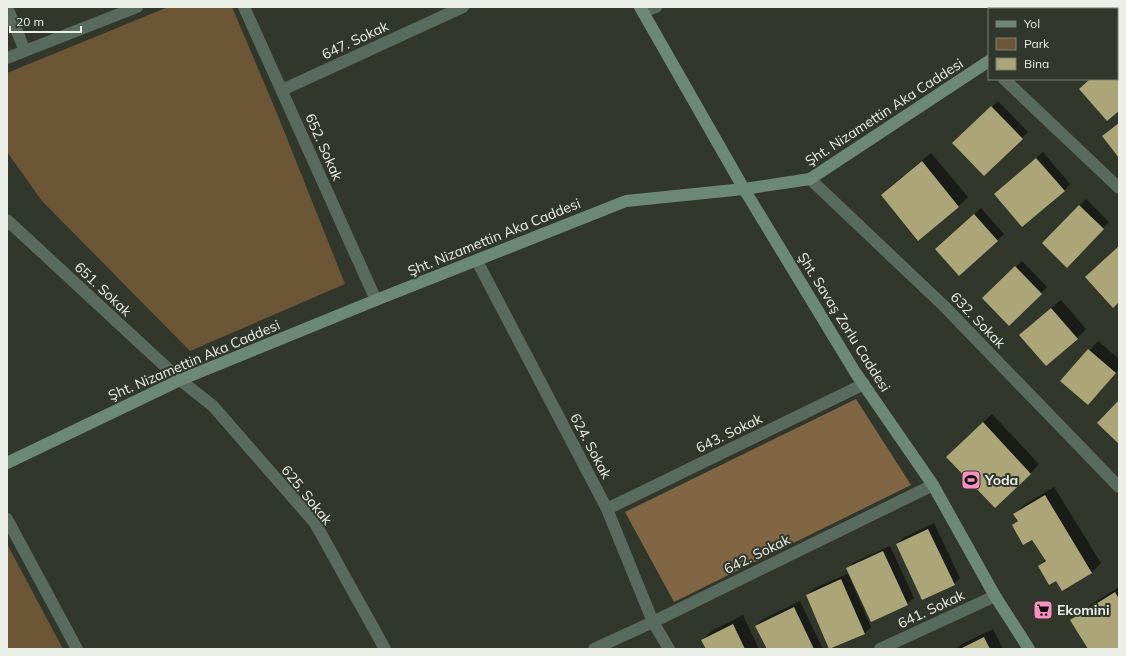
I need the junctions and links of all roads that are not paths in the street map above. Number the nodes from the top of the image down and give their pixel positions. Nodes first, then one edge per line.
1 (7, 7) edge
2 (137, 7) edge
3 (244, 7) edge
4 (463, 7) edge
5 (656, 7) edge
6 (642, 10) edge
7 (25, 51) junction
8 (7, 58) edge
9 (988, 63) edge
10 (1005, 80) edge
11 (282, 90) junction
12 (810, 179) junction
13 (1119, 188) edge
14 (744, 189) junction
15 (7, 220) edge
16 (477, 260) junction
17 (376, 300) junction
18 (180, 380) junction
19 (864, 384) junction
20 (7, 463) edge
21 (933, 485) junction
22 (1119, 487) edge
23 (607, 509) junction
24 (7, 520) edge
25 (995, 596) junction
26 (653, 622) junction
27 (77, 649) edge
28 (385, 649) edge
29 (594, 649) edge
30 (669, 649) edge
31 (880, 649) edge
32 (1029, 649) edge

1 - 7 street
2 - 7 street
3 - 11 street, 652. Sokak
4 - 11 street, 647. Sokak
5 - 6 street
6 - 14 street, Şht. Savaş Zorlu Caddesi
7 - 8 street
9 - 12 street, Şht. Nizamettin Aka Caddesi
10 - 13 street
11 - 17 street, 652. Sokak
12 - 14 street, Şht. Nizamettin Aka Caddesi
12 - 22 street, 632. Sokak
14 - 16 street, Şht. Nizamettin Aka Caddesi
14 - 19 street, Şht. Savaş Zorlu Caddesi
15 - 18 street, 651. Sokak
16 - 17 street, Şht. Nizamettin Aka Caddesi
16 - 23 street, 624. Sokak
17 - 18 street, Şht. Nizamettin Aka Caddesi
18 - 20 street, Şht. Nizamettin Aka Caddesi
18 - 28 street, 625. Sokak
19 - 21 street, Şht. Savaş Zorlu Caddesi
19 - 23 street, 643. Sokak
21 - 25 street, Şht. Savaş Zorlu Caddesi
21 - 26 street, 642. Sokak
23 - 26 street, 624. Sokak
24 - 27 street
25 - 31 street, 641. Sokak
25 - 32 street, Şht. Savaş Zorlu Caddesi
26 - 29 street, 642. Sokak
26 - 30 street, 624. Sokak

